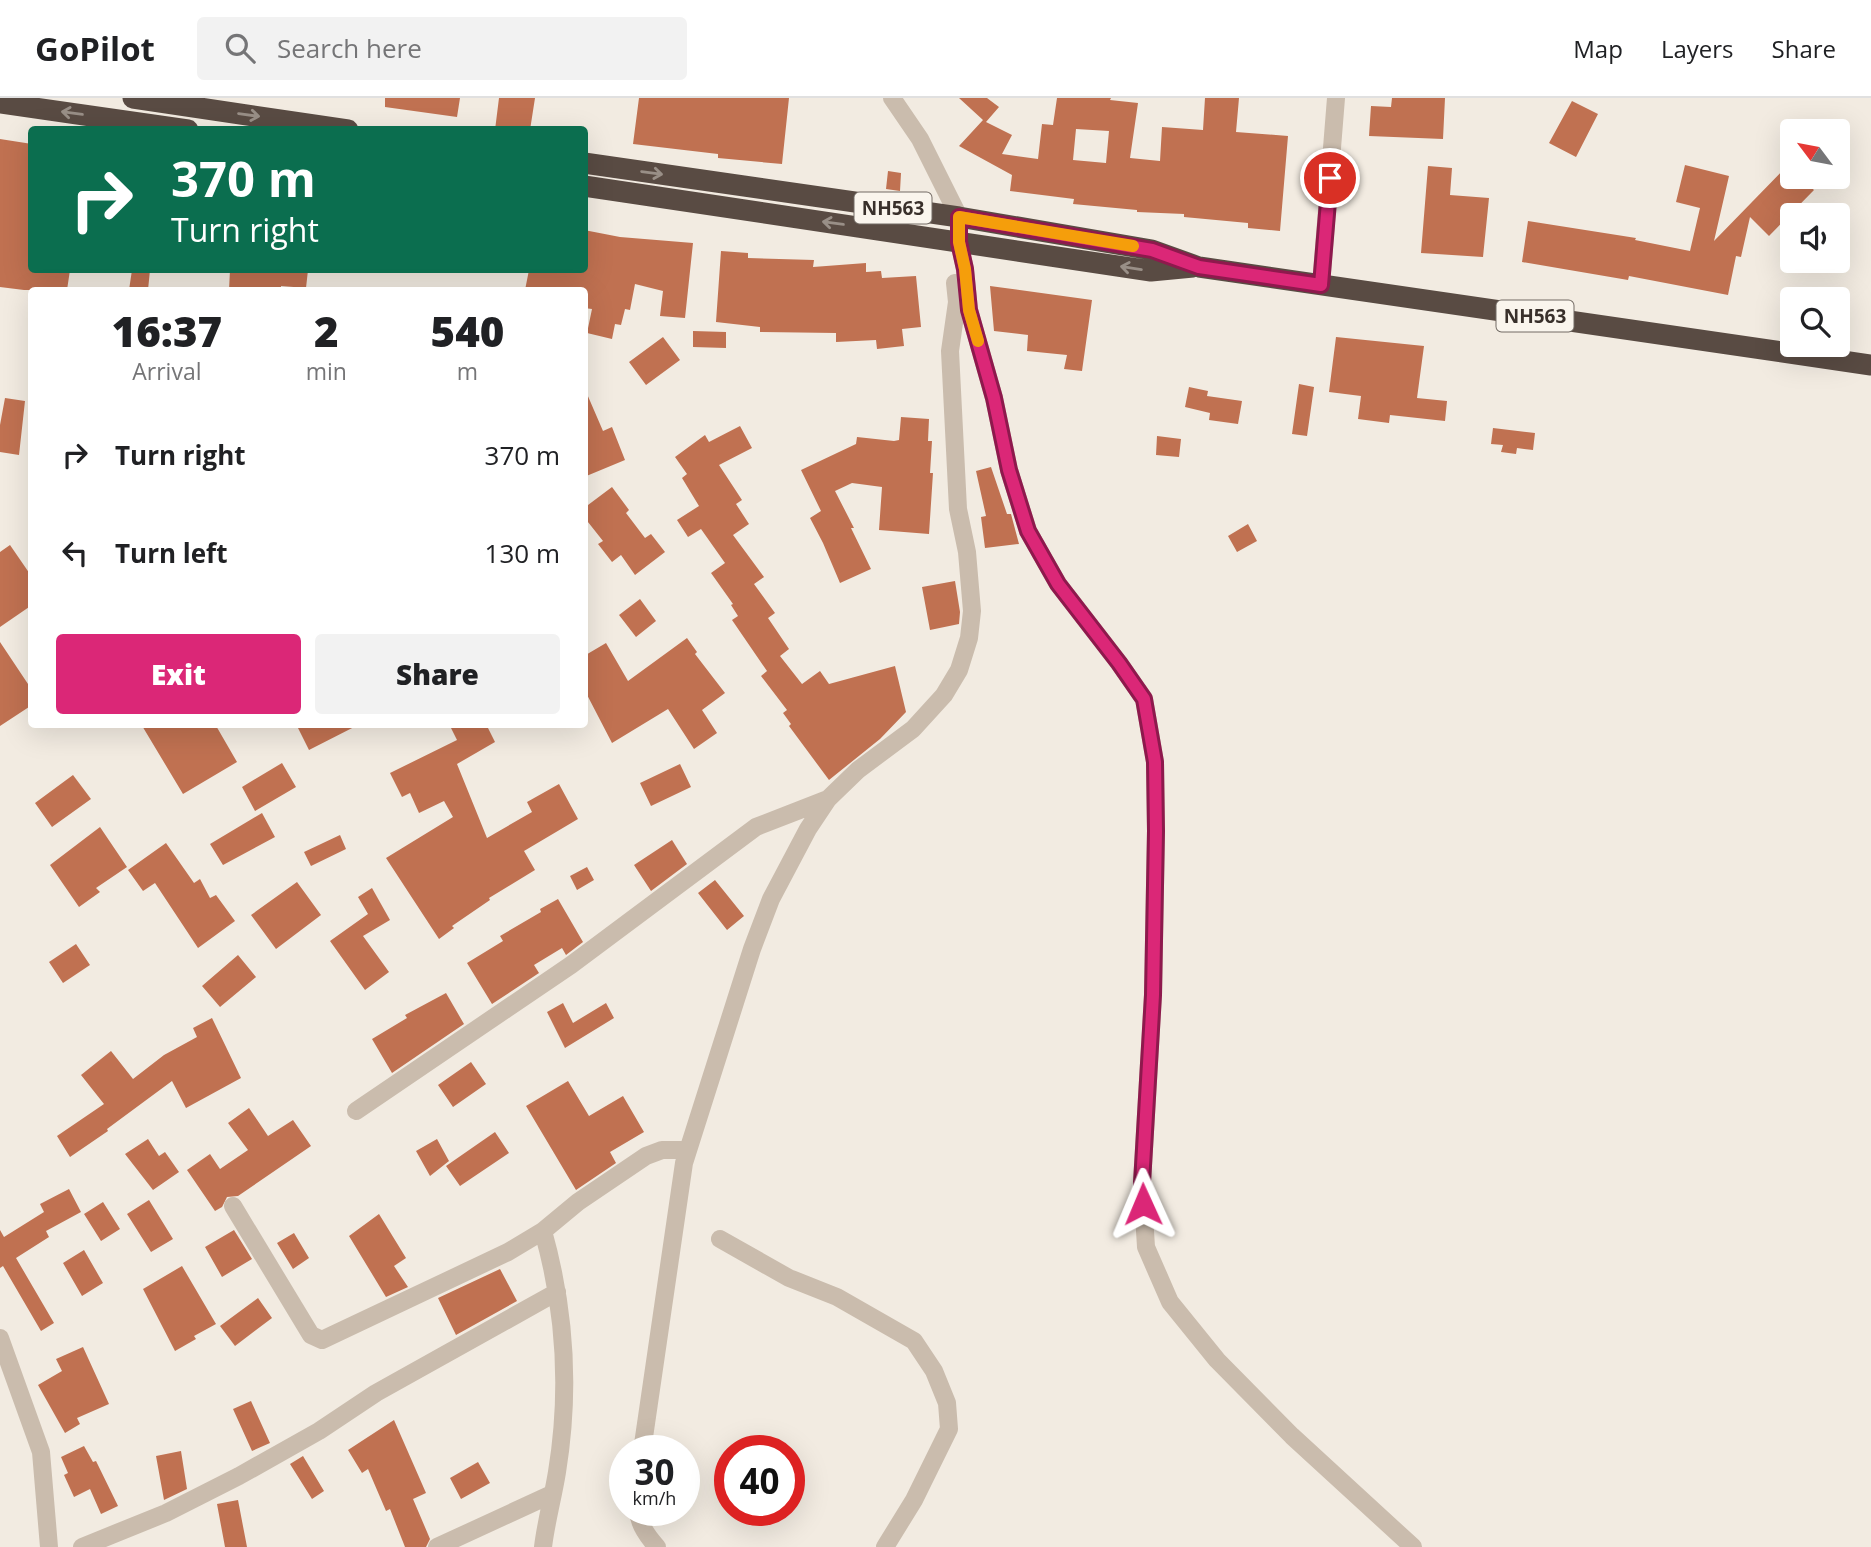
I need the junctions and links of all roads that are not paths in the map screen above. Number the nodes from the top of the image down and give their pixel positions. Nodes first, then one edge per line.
1 (133, 98) edge
2 (892, 98) edge
3 (1336, 98) edge
4 (0, 103) edge
5 (160, 126) edge
6 (321, 126) edge
7 (588, 164) edge
8 (588, 187) edge
9 (959, 217) junction
10 (954, 242) junction
11 (1199, 267) junction
12 (1321, 285) junction
13 (1871, 365) edge
14 (828, 799) junction
15 (356, 1111) dead end
16 (688, 1150) junction
17 (233, 1206) dead end
18 (543, 1231) junction
19 (720, 1239) dead end
20 (557, 1292) junction
21 (0, 1338) edge
22 (644, 1435) edge
23 (552, 1494) junction
24 (643, 1526) edge
25 (49, 1547) edge
26 (82, 1547) edge
27 (438, 1547) edge
28 (542, 1547) edge
29 (657, 1547) edge
30 (885, 1547) edge
31 (1413, 1547) edge

1 -> 6 highway
2 - 9 street
3 - 12 street
5 -> 4 highway
7 -> 9 highway, NH563
10 -> 8 highway, NH563
9 - 10 street
9 - 11 highway, NH563
11 -> 10 highway, NH563
10 - 14 street
10 - 31 street
11 - 12 highway, NH563
12 - 13 highway, NH563
14 - 15 street
14 - 16 street
16 - 18 street
16 - 22 street
17 - 18 street
18 - 20 street
19 - 30 street
20 - 23 street
20 - 26 street
21 - 25 street
23 - 27 street
23 - 28 street
24 - 29 street

